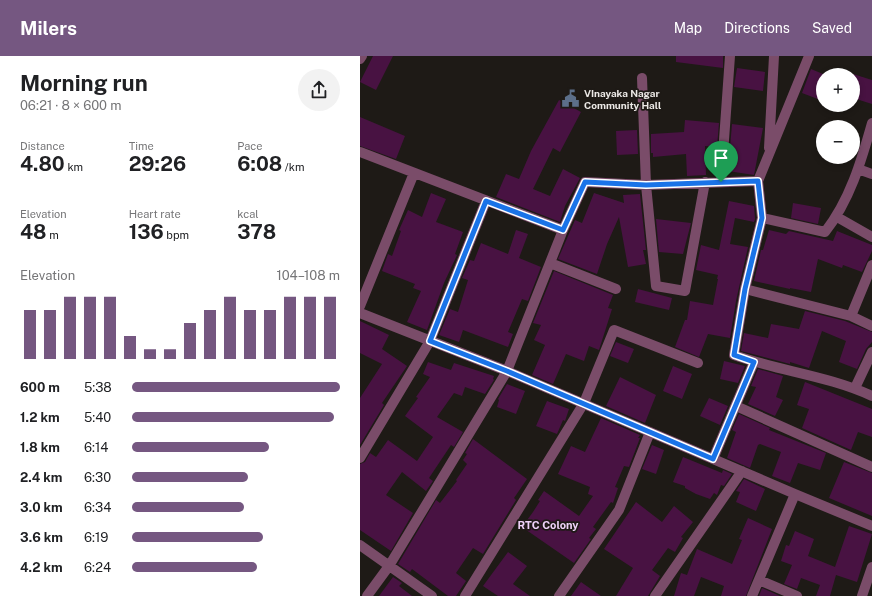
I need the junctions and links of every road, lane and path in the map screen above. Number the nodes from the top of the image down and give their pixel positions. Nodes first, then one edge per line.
1 (730, 56) edge
2 (774, 56) edge
3 (809, 56) edge
4 (642, 78) dead end
5 (872, 123) edge
6 (360, 152) edge
7 (768, 156) junction
8 (858, 170) junction
9 (414, 174) junction
10 (872, 174) edge
11 (758, 181) junction
12 (705, 182) junction
13 (721, 182) junction
14 (646, 185) junction
15 (486, 201) junction
16 (837, 217) junction
17 (762, 218) junction
18 (563, 230) junction
19 (872, 237) edge
20 (550, 263) junction
21 (872, 265) edge
22 (616, 289) dead end
23 (745, 289) junction
24 (360, 306) edge
25 (360, 313) edge
26 (851, 316) junction
27 (872, 326) edge
28 (430, 341) junction
29 (872, 352) edge
30 (754, 362) junction
31 (698, 363) dead end
32 (507, 371) junction
33 (855, 388) junction
34 (872, 396) edge
35 (584, 403) junction
36 (736, 406) junction
37 (650, 432) junction
38 (360, 458) edge
39 (713, 459) junction
40 (872, 467) edge
41 (742, 471) junction
42 (795, 494) junction
43 (872, 526) edge
44 (360, 545) edge
45 (389, 566) junction
46 (872, 567) edge
47 (759, 580) junction
48 (367, 596) edge
49 (432, 596) edge
50 (465, 596) edge
51 (559, 596) edge
52 (655, 596) edge
53 (752, 596) edge
54 (797, 596) edge
55 (862, 596) edge

1 - 13 street
2 - 7 street
3 - 7 street
4 - 14 street
5 - 8 street
6 - 9 street
7 - 11 street
8 - 10 street
8 - 16 street
9 - 15 street
9 - 24 street
11 - 13 street
11 - 17 street
12 - 13 street
12 - 14 street
12 - 14 street
14 - 18 street
15 - 18 street
15 - 28 street
16 - 17 street
16 - 19 street
17 - 23 street
18 - 20 street
20 - 22 street
20 - 32 street
21 - 26 street
23 - 26 street
23 - 30 street
25 - 28 street
26 - 27 street
28 - 32 street
28 - 38 street
29 - 33 street
30 - 33 street
30 - 36 street
31 - 35 street
32 - 35 street
32 - 45 street
33 - 34 street
35 - 37 street
35 - 50 street
36 - 39 street
36 - 40 street
37 - 39 street
37 - 51 street
39 - 41 street
41 - 42 street
41 - 52 street
42 - 43 street
42 - 47 street
44 - 45 street
45 - 48 street
45 - 49 street
46 - 55 street
47 - 53 street
47 - 54 street

